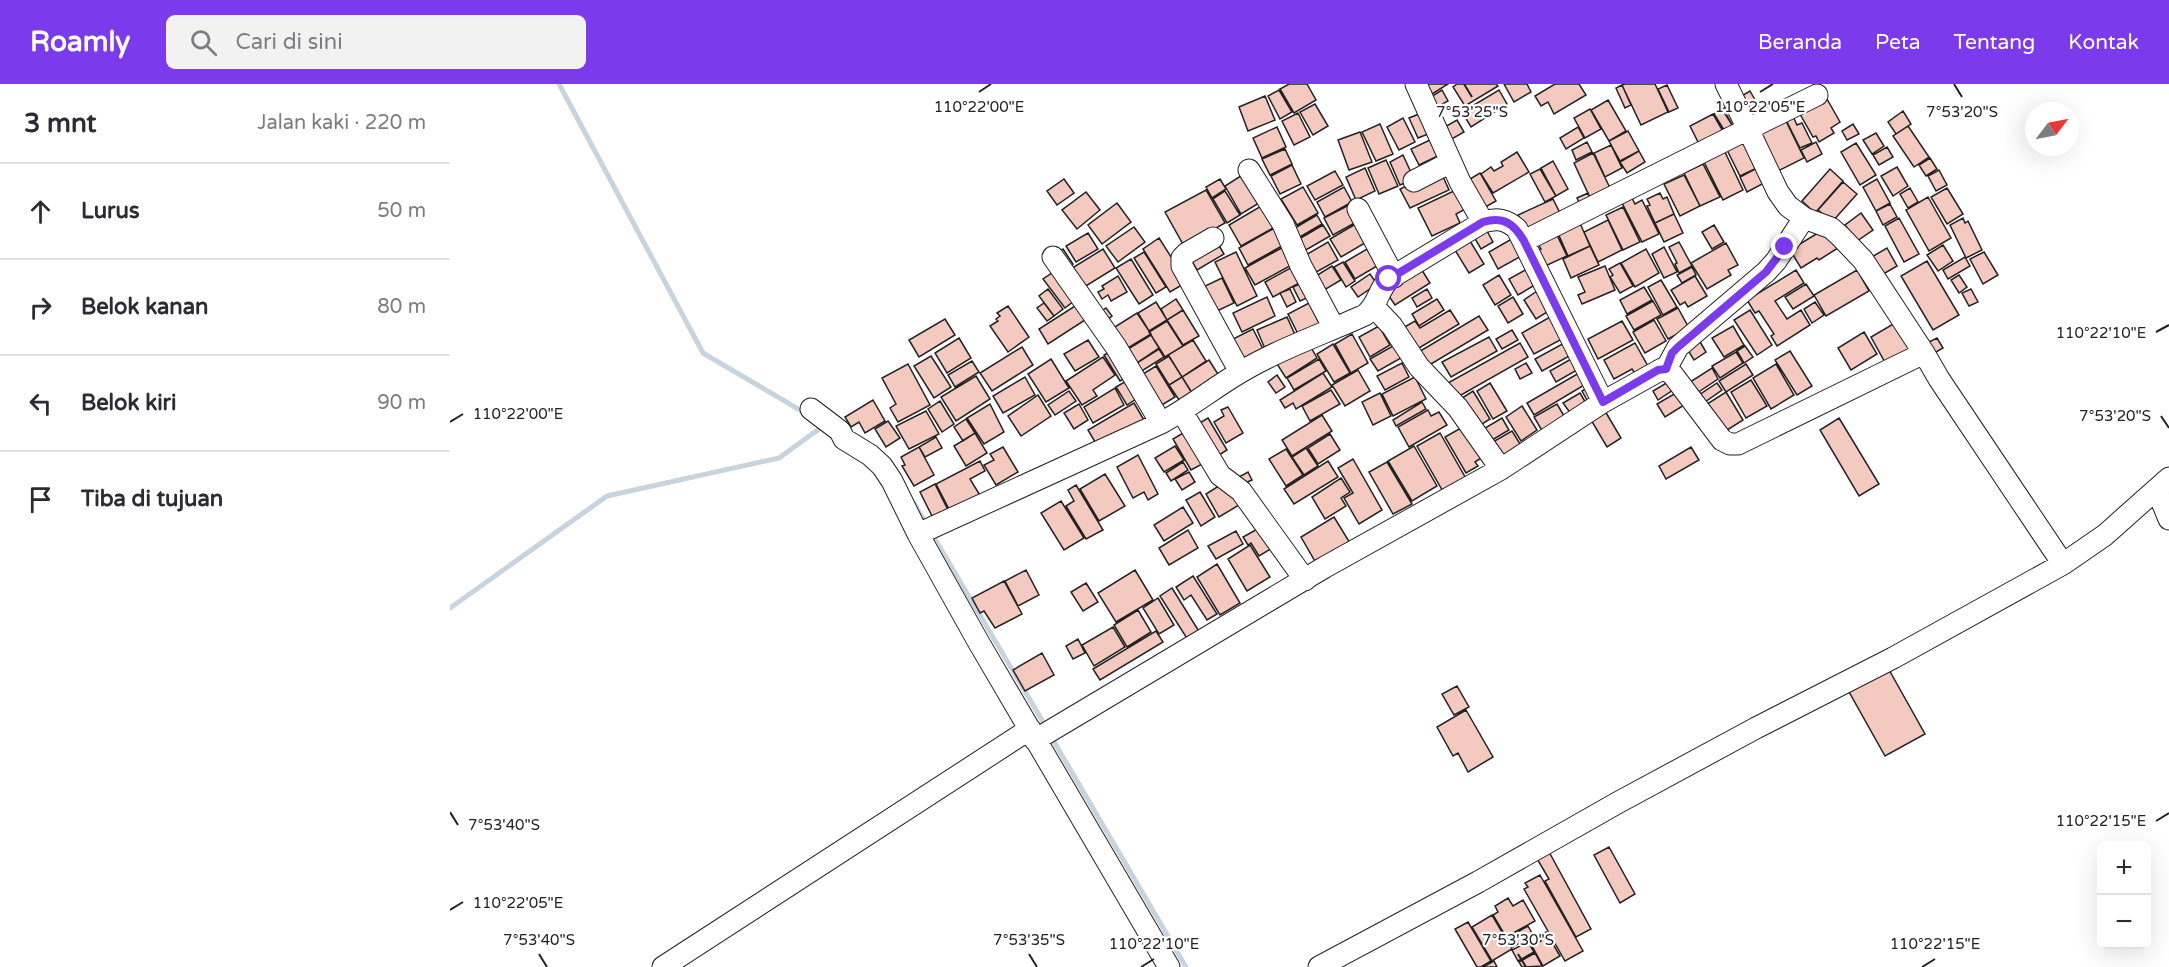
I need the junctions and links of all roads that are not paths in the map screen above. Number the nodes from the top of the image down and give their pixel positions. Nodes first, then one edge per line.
1 (1416, 84) edge
2 (1726, 84) edge
3 (1816, 95) dead end
4 (1748, 129) junction
5 (1451, 162) junction
6 (1249, 170) dead end
7 (1414, 181) dead end
8 (1358, 209) dead end
9 (1804, 218) junction
10 (1483, 222) junction
11 (1213, 238) dead end
12 (1524, 241) junction
13 (1053, 257) dead end
14 (1394, 277) junction
15 (1374, 307) junction
16 (1334, 328) junction
17 (1924, 353) junction
18 (1666, 369) junction
19 (1240, 372) junction
20 (1603, 402) junction
21 (811, 409) dead end
22 (1182, 412) junction
23 (1161, 423) junction
24 (1501, 469) junction
25 (2163, 484) edge
26 (2169, 519) edge
27 (926, 530) junction
28 (2063, 564) junction
29 (1305, 580) junction
30 (1040, 734) junction
31 (663, 967) edge
32 (1169, 967) edge
33 (1319, 967) edge

1 - 5 street
2 - 4 street
3 - 4 street
4 - 9 street
4 - 12 street
5 - 7 street
5 - 10 street
6 - 16 street
8 - 14 street
9 - 17 street
9 - 18 street
10 - 12 street
10 - 14 street
11 - 19 street
12 - 20 street
13 - 23 street
14 - 15 street
15 - 16 street
15 - 24 street
16 - 19 street
17 - 18 street
17 - 28 street
18 - 20 street
19 - 22 street
20 - 24 street
21 - 27 street
22 - 23 street
22 - 29 street
23 - 27 street
24 - 29 street
25 - 26 street
25 - 28 street
27 - 30 street
28 - 33 street
29 - 30 street
30 - 31 street
30 - 32 street

